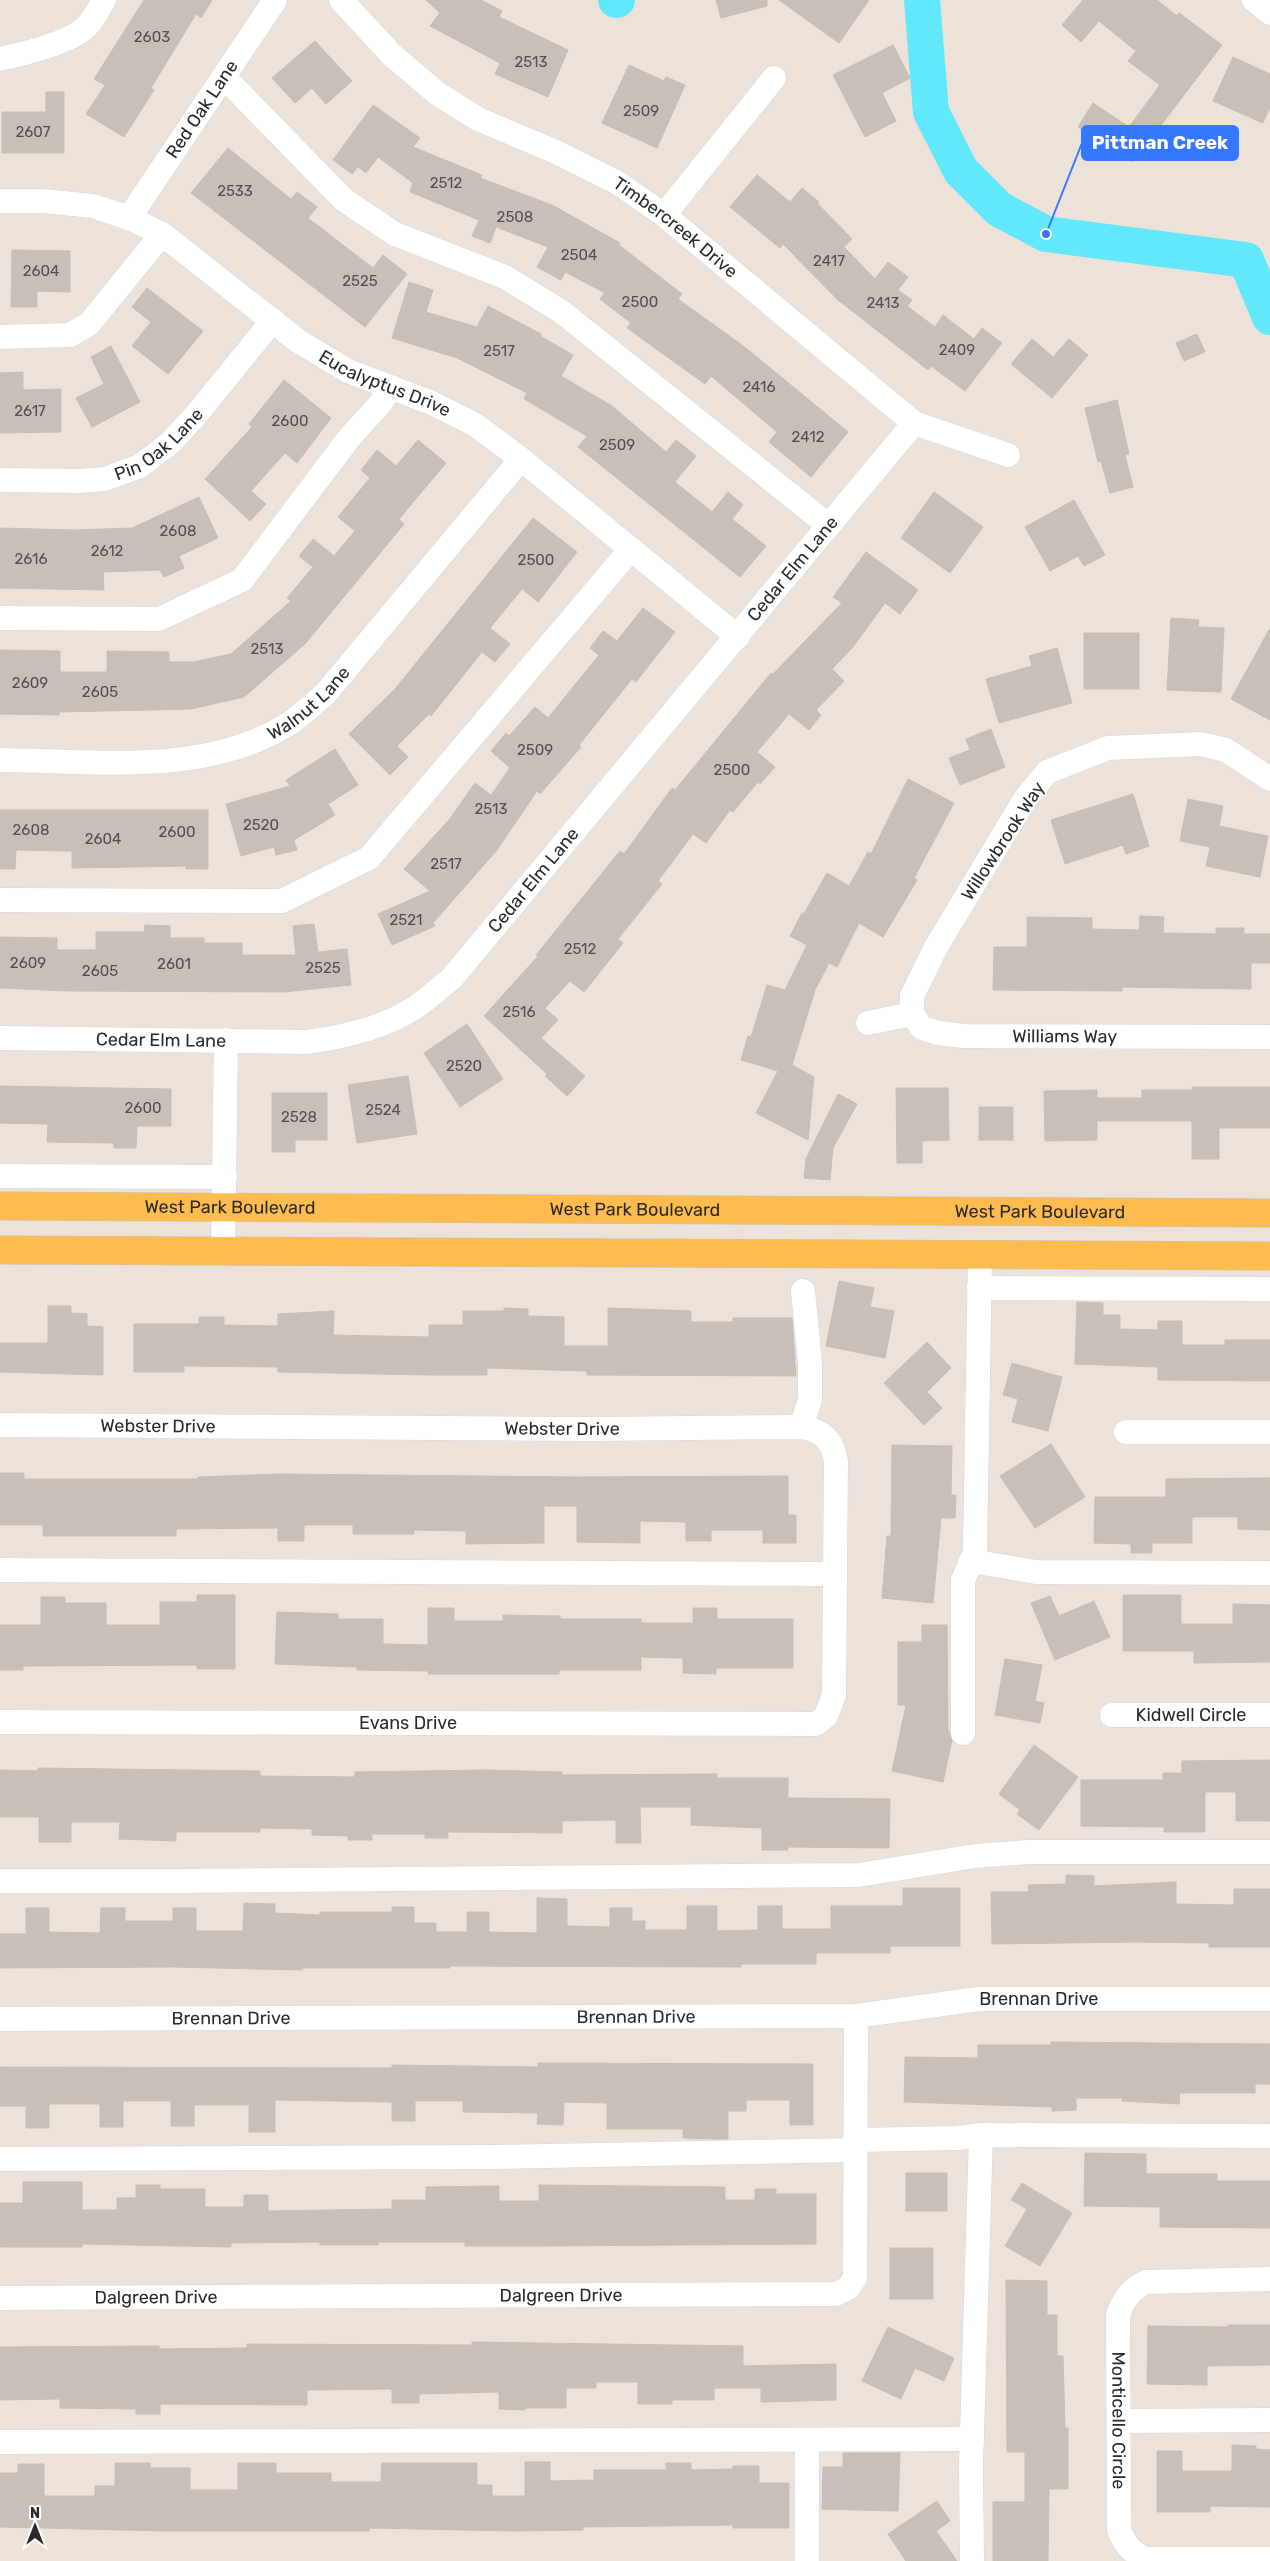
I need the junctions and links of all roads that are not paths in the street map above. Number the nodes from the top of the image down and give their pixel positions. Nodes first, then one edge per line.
1 (104, 0) edge
2 (275, 0) edge
3 (341, 0) edge
4 (1255, 0) edge
5 (1270, 12) edge
6 (0, 58) edge
7 (224, 77) junction
8 (774, 78) dead end
9 (0, 201) edge
10 (664, 215) junction
11 (129, 218) junction
12 (162, 234) junction
13 (273, 320) junction
14 (0, 337) edge
15 (391, 387) junction
16 (914, 423) junction
17 (1008, 455) dead end
18 (521, 459) junction
19 (0, 480) edge
20 (829, 526) junction
21 (630, 549) junction
22 (0, 618) edge
23 (738, 637) junction
24 (0, 760) edge
25 (1270, 779) edge
26 (0, 900) edge
27 (912, 1014) junction
28 (868, 1023) dead end
29 (1270, 1036) edge
30 (0, 1038) edge
31 (226, 1040) junction
32 (0, 1176) edge
33 (225, 1177) junction
34 (0, 1206) edge
35 (223, 1207) junction
36 (1270, 1213) edge
37 (0, 1250) edge
38 (223, 1252) junction
39 (980, 1255) junction
40 (1270, 1256) edge
41 (979, 1288) junction
42 (1270, 1288) edge
43 (803, 1290) dead end
44 (0, 1425) edge
45 (801, 1427) junction
46 (1126, 1432) dead end
47 (1270, 1432) edge
48 (971, 1561) junction
49 (0, 1570) edge
50 (1270, 1572) edge
51 (835, 1574) junction
52 (1112, 1715) dead end
53 (1270, 1715) edge
54 (0, 1722) edge
55 (816, 1724) joint
56 (963, 1733) dead end
57 (1270, 1852) edge
58 (0, 1880) edge
59 (1270, 1999) edge
60 (856, 2016) junction
61 (0, 2019) edge
62 (980, 2135) junction
63 (1270, 2136) edge
64 (856, 2145) junction
65 (0, 2159) edge
66 (1270, 2279) edge
67 (0, 2298) edge
68 (1270, 2420) edge
69 (1119, 2421) junction
70 (972, 2439) junction
71 (807, 2440) junction
72 (0, 2442) edge
73 (1270, 2558) edge
74 (807, 2561) edge
75 (972, 2561) edge

1 - 6 street
2 - 7 street, Red Oak Lane
3 - 10 street, Timbercreek Drive
4 - 5 street
7 - 11 street, Red Oak Lane
7 - 20 street
8 - 10 street
9 - 11 street, Eucalyptus Drive
10 - 16 street, Timbercreek Drive
11 - 12 street, Eucalyptus Drive
12 - 13 street, Eucalyptus Drive
12 - 14 street
13 - 15 street, Eucalyptus Drive
13 - 19 street, Pin Oak Lane
15 - 18 street, Eucalyptus Drive
15 - 22 street
16 - 17 street, Timbercreek Drive
16 - 20 street, Cedar Elm Lane
18 - 21 street, Eucalyptus Drive
18 - 24 street, Walnut Lane
20 - 23 street, Cedar Elm Lane
21 - 23 street, Eucalyptus Drive
21 - 26 street
23 - 31 street, Cedar Elm Lane
25 - 27 street, Willowbrook Way
27 - 28 street
27 - 29 street, Williams Way
30 - 31 street, Cedar Elm Lane
31 - 33 street
32 - 33 street
33 - 35 street
34 - 35 main road, West Park Boulevard
35 - 36 main road, West Park Boulevard
35 - 38 street
37 - 38 main road
38 - 39 main road
39 - 40 main road
39 - 41 street
41 - 42 street
41 - 48 street
43 - 45 street
44 - 45 street, Webster Drive
45 - 51 street, Webster Drive
46 - 47 street
48 - 50 street
48 - 56 street
49 - 51 street
51 - 55 street, Webster Drive
52 - 53 street, Kidwell Circle
54 - 55 street, Evans Drive
57 - 58 street
59 - 60 street, Brennan Drive
60 - 61 street, Brennan Drive
60 - 64 street, Dalgreen Drive
62 - 63 street
62 - 64 street
62 - 70 street
64 - 65 street
64 - 67 street, Dalgreen Drive
66 - 69 street, Monticello Circle
68 - 69 street
69 - 73 street, Monticello Circle
70 - 71 street
70 - 75 street
71 - 72 street
71 - 74 street

